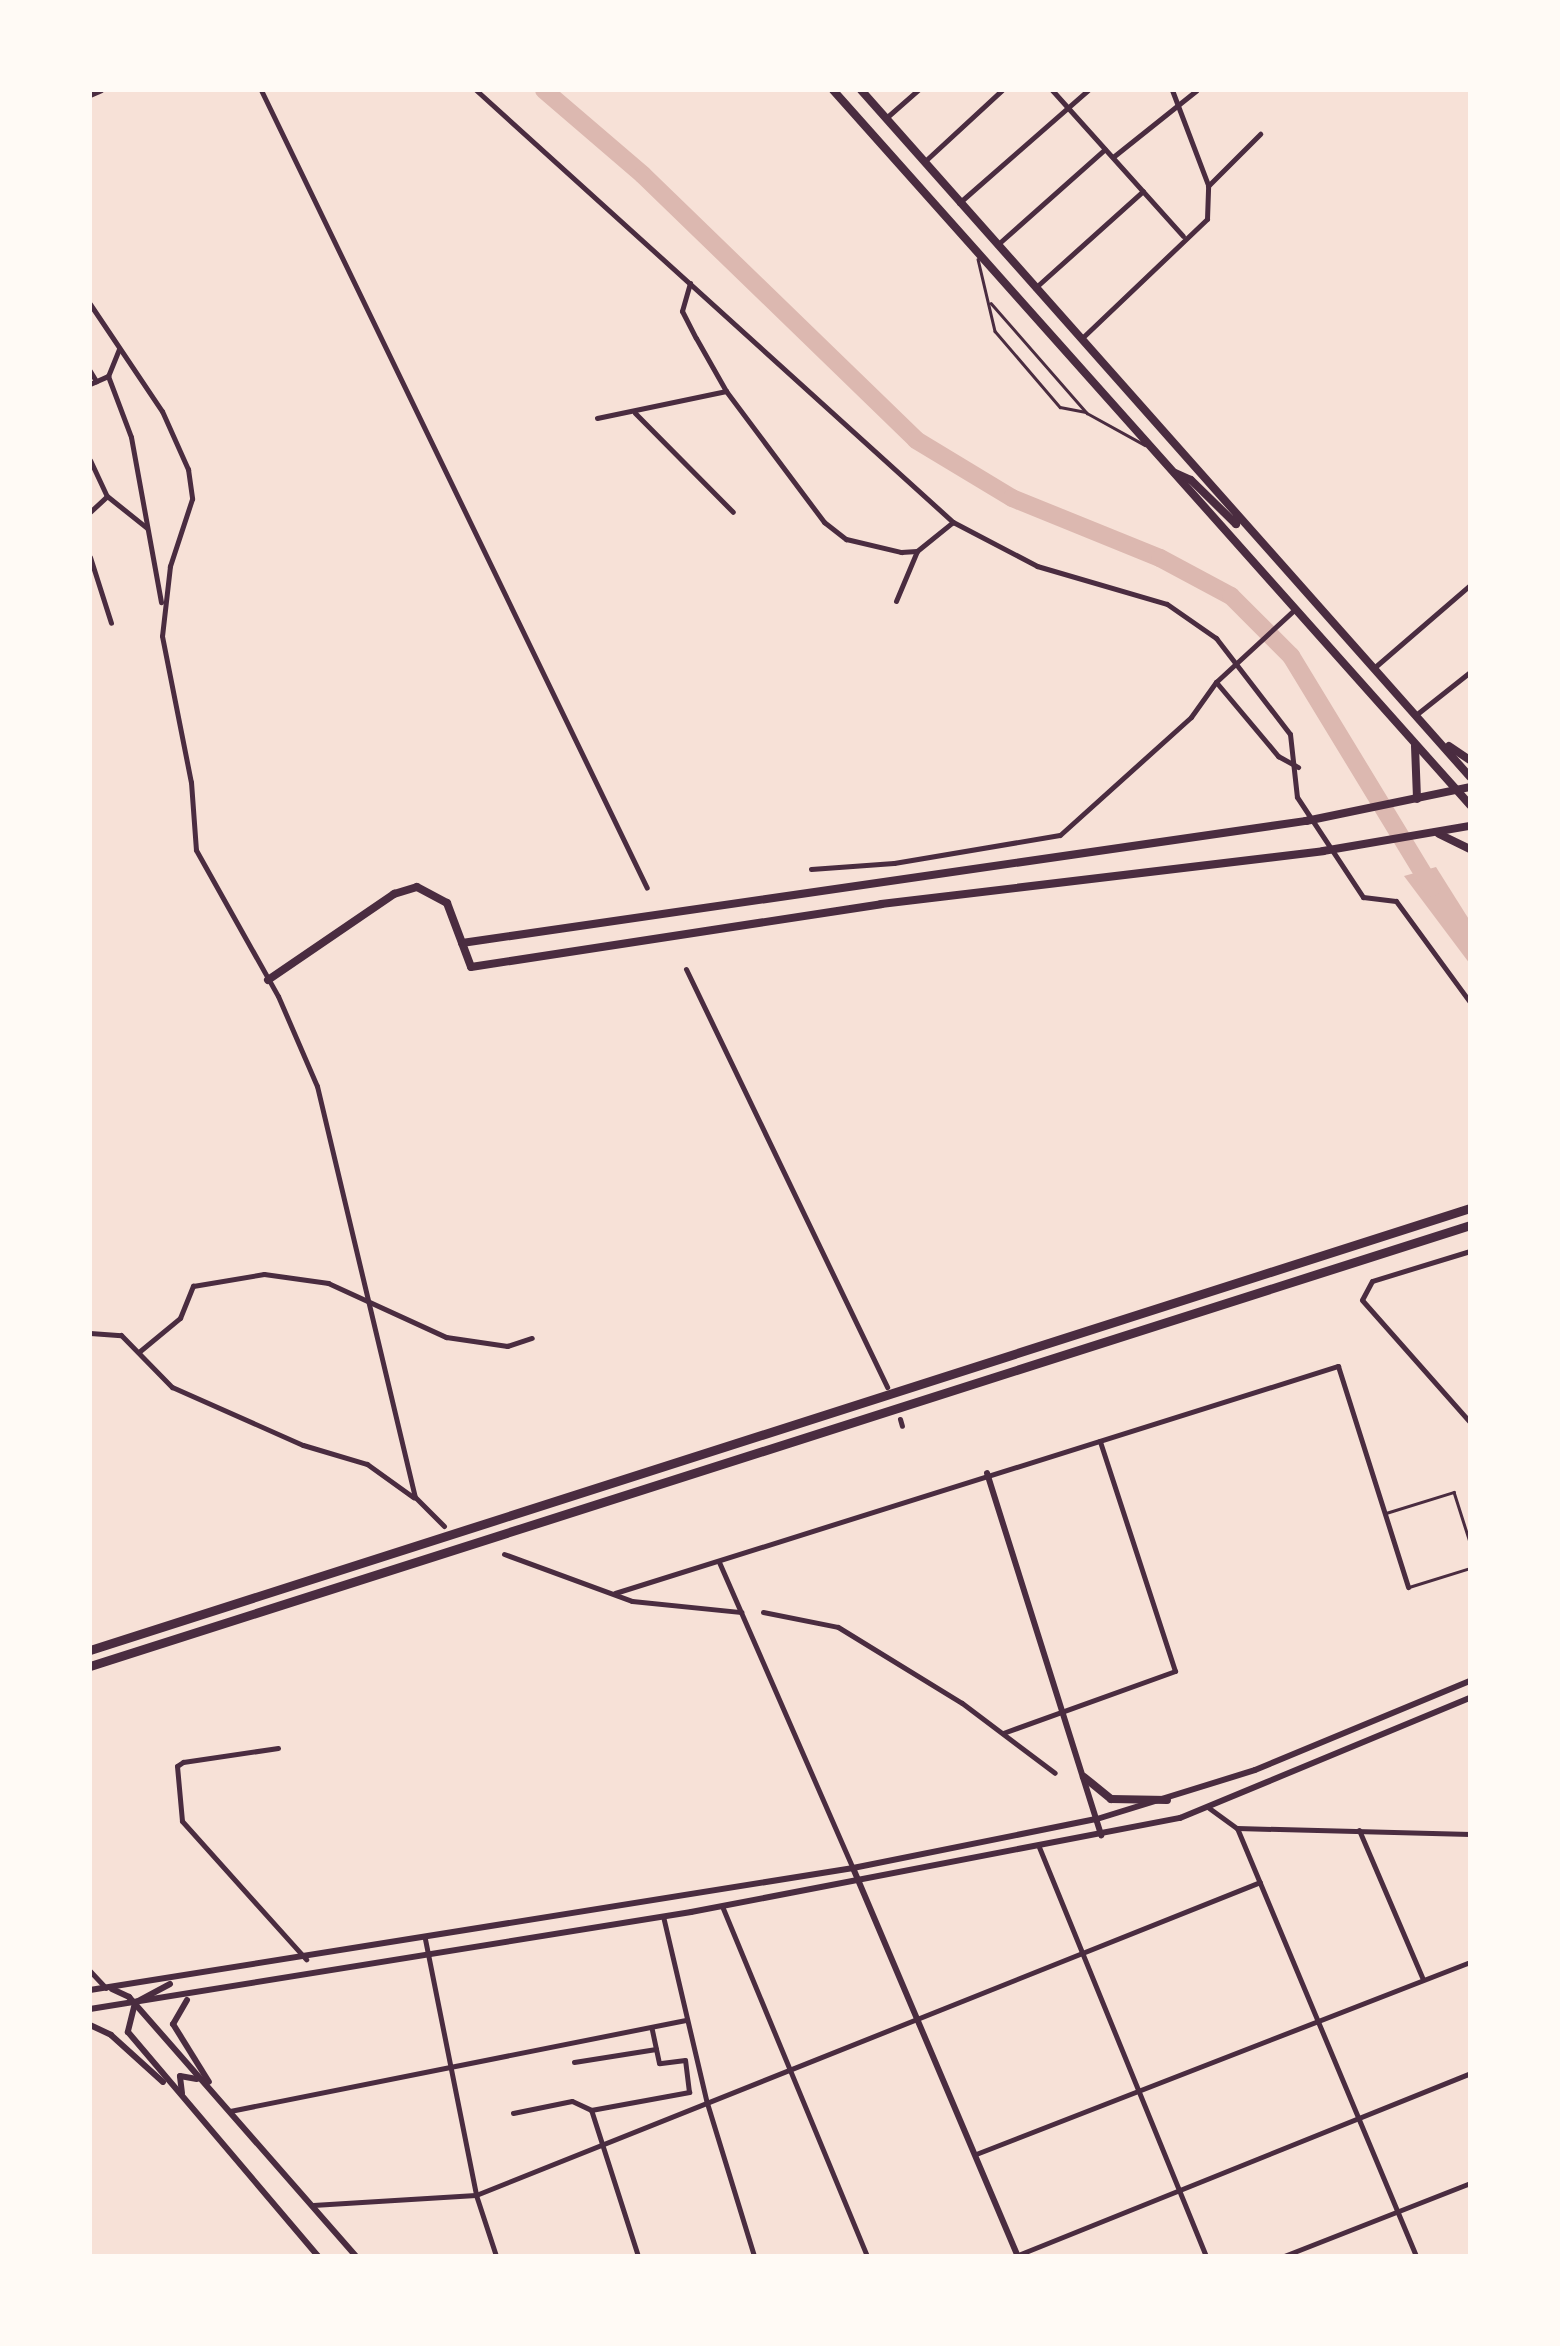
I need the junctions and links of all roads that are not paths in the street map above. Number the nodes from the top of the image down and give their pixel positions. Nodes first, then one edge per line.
1 (100, 90) edge
2 (260, 90) edge
3 (476, 90) edge
4 (833, 90) edge
5 (861, 90) edge
6 (918, 90) edge
7 (1002, 90) edge
8 (1052, 90) edge
9 (1088, 90) edge
10 (1172, 90) edge
11 (1197, 90) edge
12 (90, 95) edge
13 (1176, 104) junction
14 (1068, 107) junction
15 (886, 118) junction
16 (1260, 134) dead end
17 (1105, 148) junction
18 (1113, 157) junction
19 (924, 162) junction
20 (1208, 186) junction
21 (1143, 191) junction
22 (959, 203) junction
23 (1183, 236) junction
24 (996, 245) junction
25 (977, 252) junction
26 (690, 284) junction
27 (1035, 288) junction
28 (991, 303) junction
29 (90, 304) edge
30 (1081, 339) junction
31 (119, 349) junction
32 (90, 371) edge
33 (108, 376) junction
34 (93, 382) edge
35 (726, 391) junction
36 (1087, 412) junction
37 (635, 413) junction
38 (597, 418) dead end
39 (1154, 454) junction
40 (90, 460) edge
41 (1170, 471) junction
42 (106, 496) junction
43 (1232, 508) junction
44 (90, 512) edge
45 (733, 512) dead end
46 (952, 522) junction
47 (146, 528) junction
48 (917, 550) junction
49 (90, 557) edge
50 (1470, 585) edge
51 (896, 601) dead end
52 (162, 606) junction
53 (1294, 610) junction
54 (111, 623) dead end
55 (1240, 659) junction
56 (1375, 667) junction
57 (1470, 672) edge
58 (1216, 682) junction
59 (1416, 714) junction
60 (1434, 732) junction
61 (1413, 738) junction
62 (1470, 760) edge
63 (1298, 767) junction
64 (1470, 777) edge
65 (1470, 788) edge
66 (1458, 790) junction
67 (1417, 800) junction
68 (1470, 804) edge
69 (1470, 826) edge
70 (1439, 834) junction
71 (1470, 850) edge
72 (811, 869) dead end
73 (647, 888) dead end
74 (462, 943) junction
75 (686, 969) dead end
76 (268, 980) junction
77 (1470, 1002) edge
78 (1470, 1208) edge
79 (1470, 1224) edge
80 (1470, 1250) edge
81 (372, 1301) junction
82 (90, 1333) edge
83 (532, 1338) dead end
84 (140, 1351) junction
85 (888, 1386) dead end
86 (1470, 1422) edge
87 (1100, 1441) junction
88 (987, 1473) junction
89 (414, 1497) junction
90 (1385, 1514) junction
91 (444, 1526) dead end
92 (1470, 1542) edge
93 (504, 1554) dead end
94 (719, 1562) junction
95 (1470, 1568) edge
96 (1408, 1588) joint
97 (614, 1594) junction
98 (740, 1612) junction
99 (763, 1612) dead end
100 (90, 1650) edge
101 (90, 1666) edge
102 (1470, 1681) edge
103 (1470, 1698) edge
104 (1062, 1708) junction
105 (1003, 1733) junction
106 (278, 1748) dead end
107 (1055, 1773) dead end
108 (1084, 1777) junction
109 (1167, 1800) junction
110 (1209, 1808) junction
111 (1096, 1815) junction
112 (1237, 1828) junction
113 (1359, 1830) junction
114 (1468, 1834) edge
115 (1101, 1836) junction
116 (1470, 1845) edge
117 (1039, 1847) junction
118 (852, 1868) junction
119 (858, 1882) junction
120 (1260, 1882) junction
121 (722, 1906) junction
122 (663, 1916) junction
123 (425, 1939) junction
124 (1082, 1954) junction
125 (428, 1956) junction
126 (306, 1960) junction
127 (1470, 1962) edge
128 (90, 1970) edge
129 (1423, 1980) junction
130 (176, 1981) junction
131 (106, 1988) junction
132 (90, 1990) edge
133 (193, 1997) junction
134 (135, 2004) junction
135 (90, 2009) edge
136 (687, 2020) junction
137 (1318, 2021) junction
138 (916, 2022) junction
139 (90, 2025) edge
140 (652, 2028) junction
141 (656, 2049) junction
142 (574, 2062) dead end
143 (451, 2067) junction
144 (789, 2072) junction
145 (1470, 2073) edge
146 (1138, 2090) junction
147 (217, 2096) junction
148 (707, 2104) junction
149 (190, 2108) junction
150 (591, 2110) junction
151 (230, 2111) junction
152 (513, 2113) dead end
153 (1358, 2118) junction
154 (603, 2144) junction
155 (976, 2154) junction
156 (1470, 2183) edge
157 (1179, 2190) junction
158 (476, 2194) junction
159 (312, 2205) junction
160 (1397, 2212) junction
161 (318, 2256) edge
162 (356, 2256) edge
163 (496, 2256) edge
164 (638, 2256) edge
165 (754, 2256) edge
166 (866, 2256) edge
167 (1018, 2256) edge
168 (1206, 2256) edge
169 (1284, 2256) edge
170 (1416, 2256) edge

1 - 12 street
2 - 73 street
3 - 26 street
4 - 25 main road
5 - 15 main road
6 - 15 street
7 - 19 street
8 - 14 street
9 - 14 street
10 - 13 street
11 - 13 street
13 - 18 street
13 - 20 street
14 - 17 street
14 - 22 street
15 - 19 main road
16 - 20 street
17 - 18 street
17 - 24 street
18 - 21 street
19 - 22 main road
20 - 23 street
21 - 23 street
21 - 27 street
22 - 24 main road
23 - 30 street
24 - 27 main road
25 - 28 lane
25 - 39 main road
26 - 35 street
26 - 46 street
27 - 30 main road
28 - 36 lane
28 - 36 lane
29 - 31 street
30 - 43 main road
31 - 33 street
31 - 52 street
32 - 34 street
33 - 34 street
33 - 47 street
35 - 37 street
35 - 48 street
36 - 39 lane
37 - 38 street
37 - 45 street
39 - 41 main road
40 - 42 street
41 - 43 main road
41 - 53 main road
42 - 44 street
42 - 47 street
43 - 56 main road
46 - 48 street
46 - 55 street
47 - 52 street
48 - 51 street
49 - 54 street
50 - 56 street
52 - 76 street
53 - 55 street
53 - 61 main road
55 - 58 street
55 - 63 street
56 - 59 main road
57 - 59 street
58 - 63 street
58 - 72 street
59 - 60 main road
60 - 62 main road
60 - 64 main road
61 - 66 main road
61 - 67 main road
63 - 77 street
65 - 66 main road
66 - 67 main road
66 - 68 main road
67 - 74 main road
69 - 70 main road
70 - 71 main road
70 - 74 main road
74 - 76 main road
75 - 85 street
76 - 81 street
78 - 100 highway
79 - 101 highway
80 - 86 street
81 - 83 street
81 - 84 street
81 - 89 street
82 - 84 street
84 - 89 street
87 - 88 street
87 - 90 street
87 - 104 street
88 - 94 street
88 - 104 street
89 - 91 street
90 - 92 lane
90 - 96 street
93 - 97 street
94 - 97 street
94 - 98 street
95 - 96 lane
97 - 98 street
98 - 118 street
99 - 105 street
102 - 109 street
103 - 110 street
104 - 105 street
104 - 108 street
105 - 107 street
106 - 126 street
108 - 109 main road
108 - 111 street
109 - 111 street
110 - 112 street
110 - 115 street
111 - 115 street
111 - 118 street
112 - 113 street
112 - 120 street
113 - 114 street
113 - 129 street
114 - 116 street
115 - 117 street
117 - 119 street
117 - 124 street
118 - 119 street
118 - 123 street
119 - 121 street
119 - 138 street
120 - 124 street
120 - 137 street
121 - 122 street
121 - 144 street
122 - 125 street
122 - 136 street
123 - 125 street
123 - 126 street
124 - 138 street
124 - 146 street
125 - 133 street
125 - 143 street
126 - 130 street
127 - 129 street
128 - 131 street
129 - 137 street
130 - 131 street
130 - 134 street
131 - 132 street
131 - 134 street
133 - 134 street
133 - 147 street
134 - 135 street
134 - 147 street
134 - 149 street
136 - 140 street
136 - 148 street
137 - 146 street
137 - 153 street
138 - 144 street
138 - 155 street
139 - 149 street
140 - 141 street
140 - 143 street
141 - 142 street
141 - 150 street
143 - 151 street
143 - 158 street
144 - 148 street
144 - 166 street
145 - 153 street
146 - 155 street
146 - 157 street
147 - 149 street
147 - 151 street
148 - 154 street
148 - 165 street
149 - 161 street
150 - 152 street
150 - 154 street
151 - 159 street
153 - 157 street
153 - 160 street
154 - 158 street
154 - 164 street
155 - 167 street
156 - 160 street
157 - 167 street
157 - 168 street
158 - 159 street
158 - 163 street
159 - 162 street
160 - 169 street
160 - 170 street

